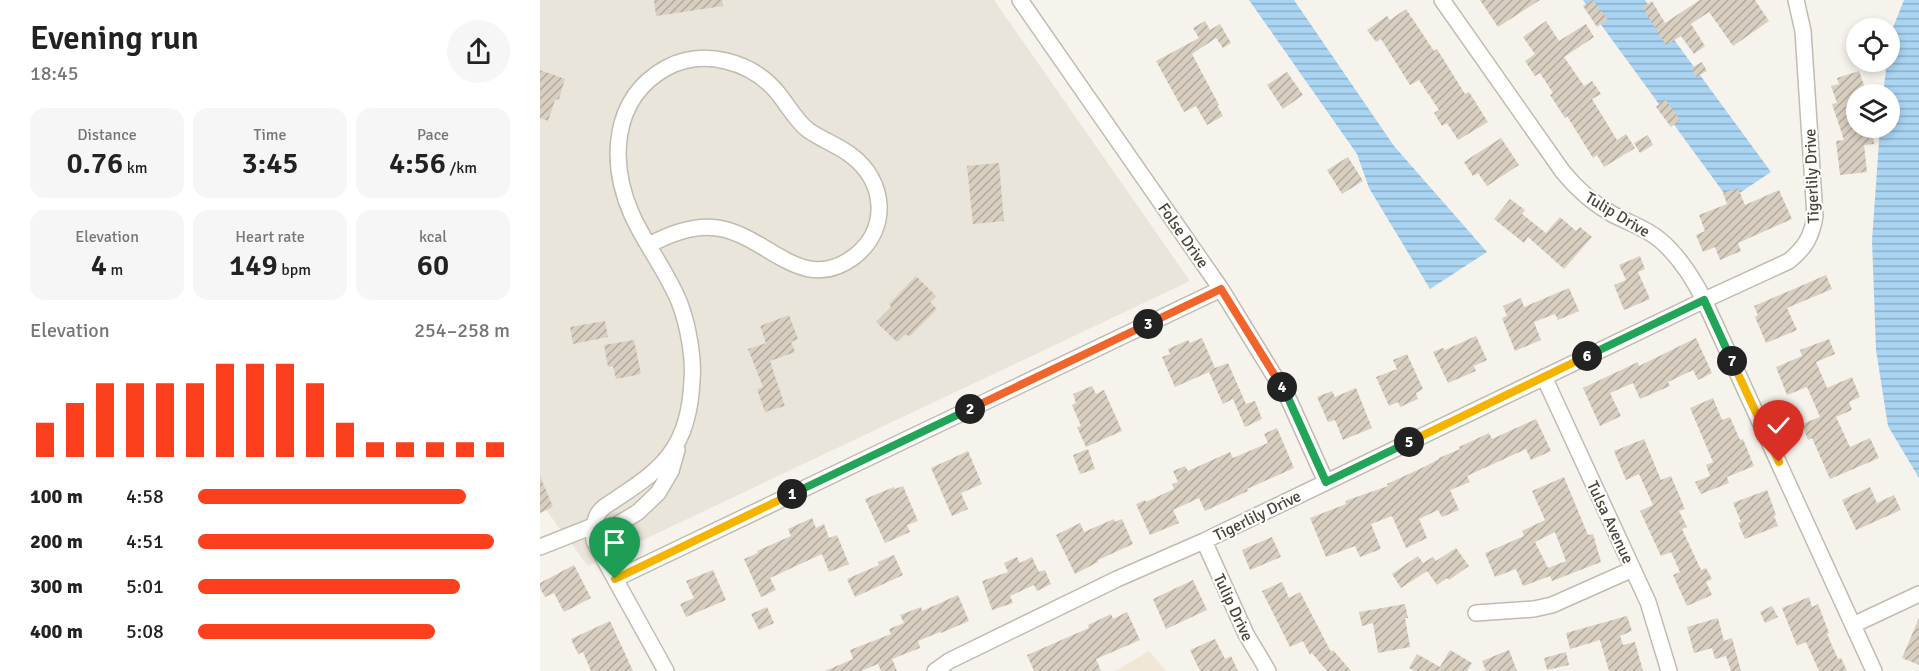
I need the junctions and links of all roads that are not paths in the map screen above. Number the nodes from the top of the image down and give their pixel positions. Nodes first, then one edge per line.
1 (1020, 0) edge
2 (1442, 0) edge
3 (1796, 0) edge
4 (649, 245) junction
5 (1221, 289) junction
6 (1704, 300) junction
7 (1544, 377) junction
8 (680, 438) junction
9 (1326, 482) junction
10 (593, 526) junction
11 (1203, 541) junction
12 (596, 545) junction
13 (540, 547) edge
14 (1633, 569) junction
15 (615, 579) junction
16 (1919, 594) edge
17 (1476, 613) dead end
18 (1853, 625) junction
19 (666, 671) edge
20 (935, 671) edge
21 (1268, 671) edge
22 (1669, 671) edge
23 (1874, 671) edge

1 - 5 street, Folse Drive
2 - 6 street, Tulip Drive
3 - 6 street, Tigerlily Drive
4 - 4 street
4 - 8 street
5 - 9 street, Folse Drive
5 - 15 street
6 - 7 street, Tigerlily Drive
6 - 18 street, Tulip Drive
7 - 9 street, Tigerlily Drive
7 - 14 street, Tulsa Avenue
8 - 10 street
8 - 12 street
9 - 11 street, Tigerlily Drive
10 - 12 street
10 - 13 street
11 - 20 street, Tigerlily Drive
11 - 21 street, Tulip Drive
12 - 15 street
14 - 17 street
14 - 22 street, Tulsa Avenue
15 - 19 street
16 - 18 street
18 - 23 street, Tulip Drive

